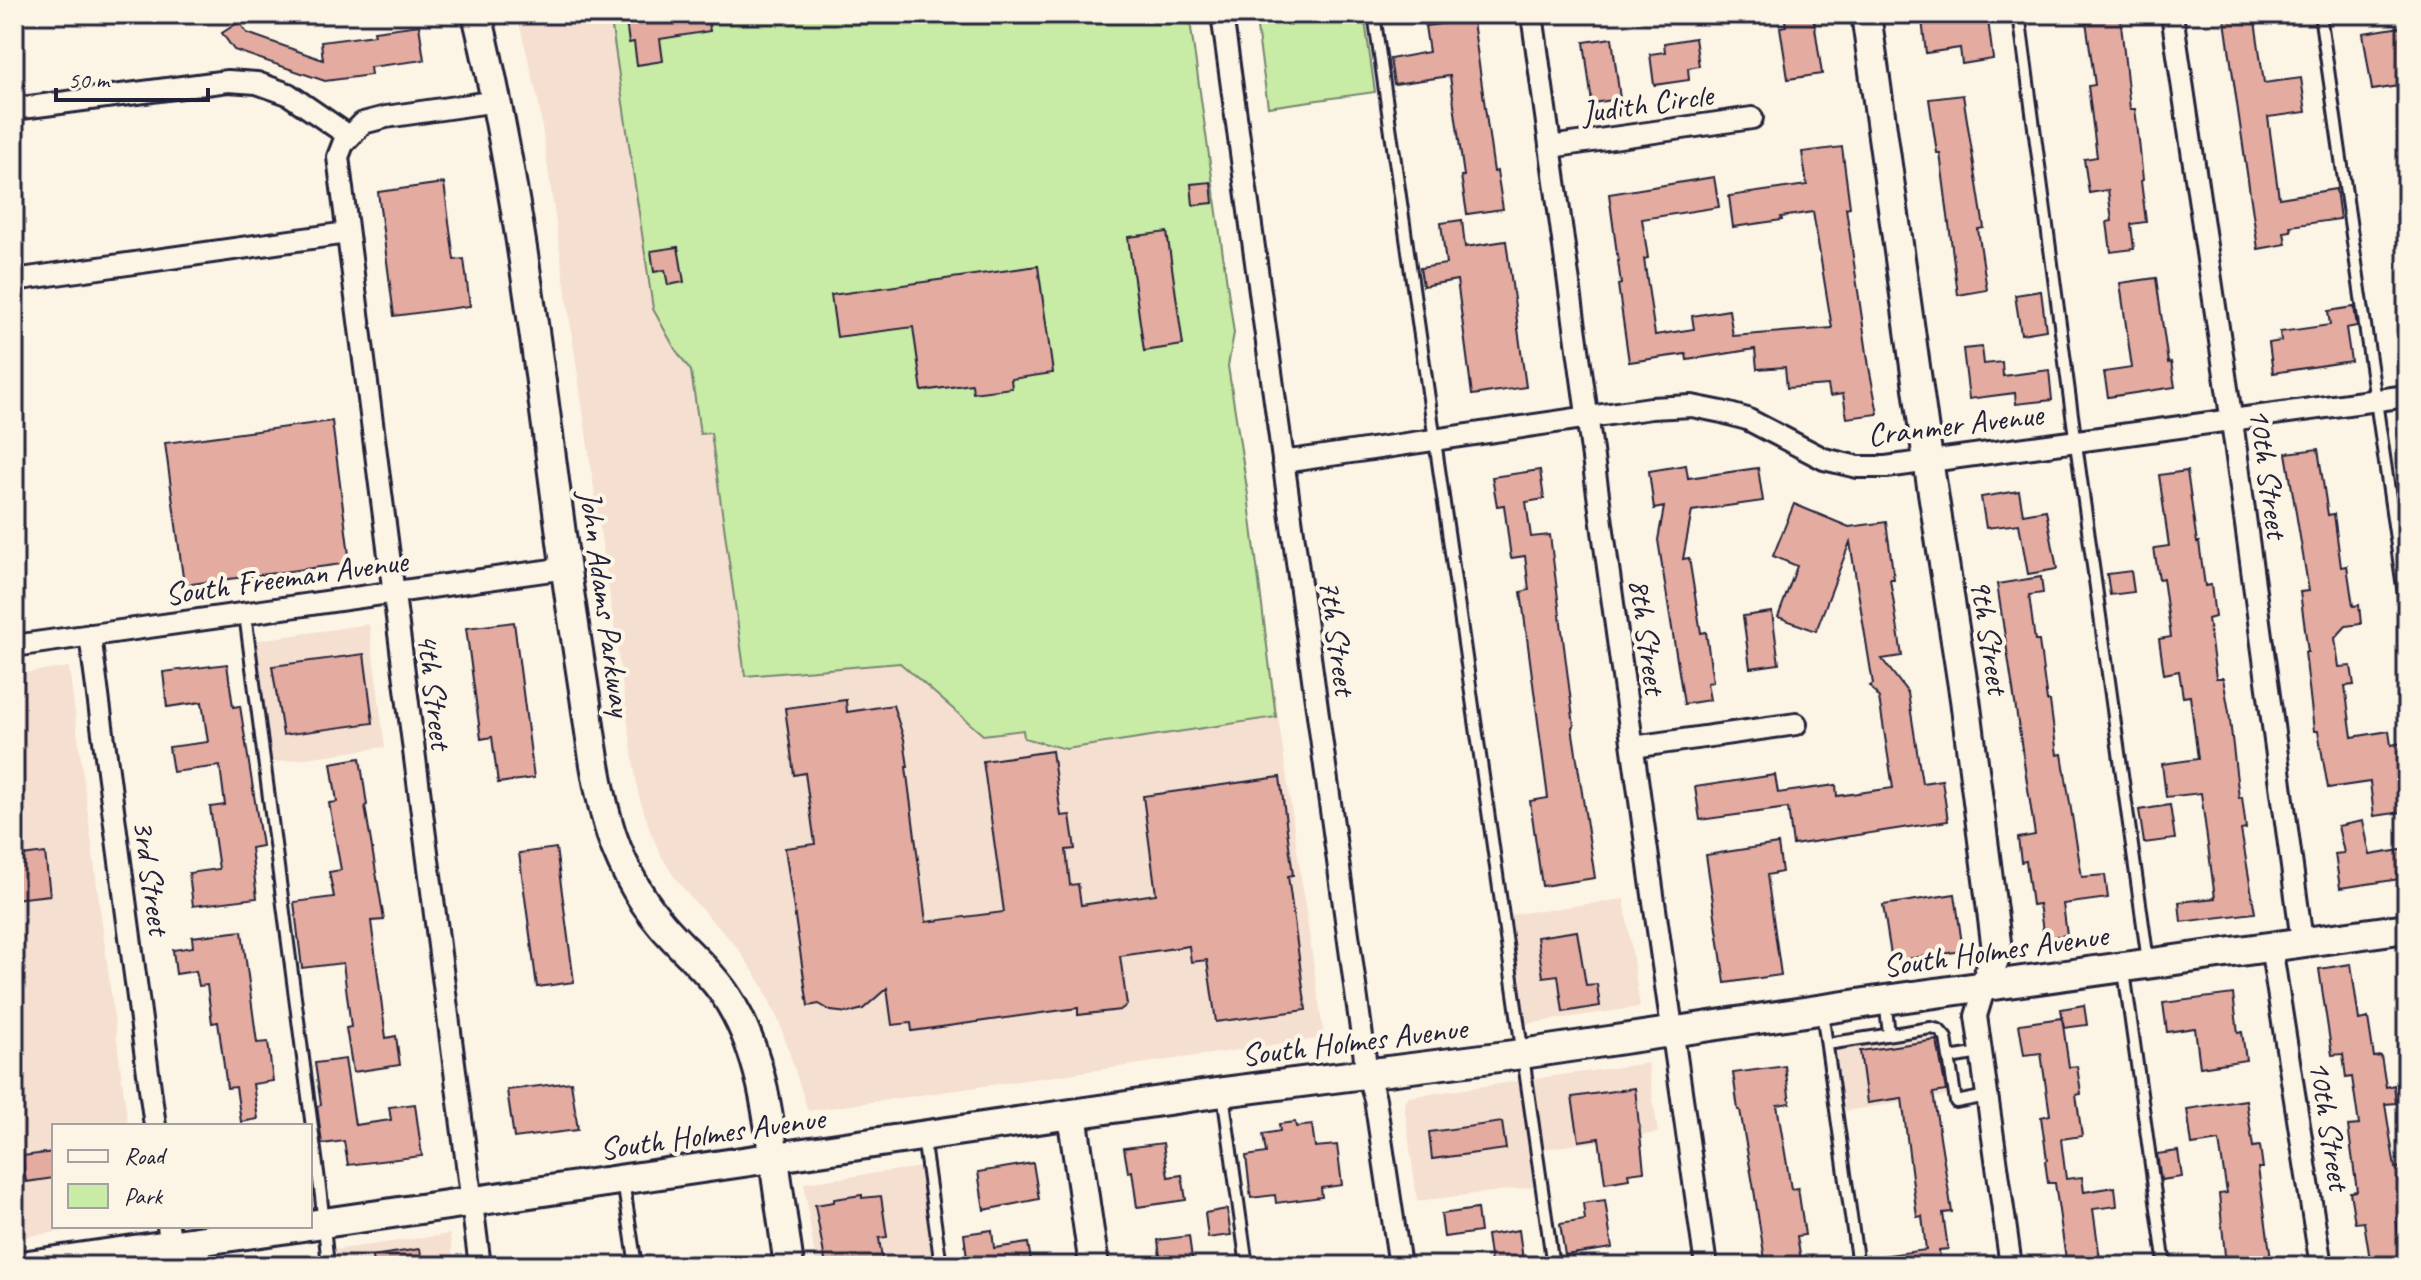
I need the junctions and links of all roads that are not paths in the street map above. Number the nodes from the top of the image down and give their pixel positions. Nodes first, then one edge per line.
1 (477, 14) edge
2 (1222, 14) edge
3 (1374, 14) edge
4 (1532, 14) edge
5 (1866, 14) edge
6 (2019, 14) edge
7 (2172, 14) edge
8 (2320, 14) edge
9 (497, 101) junction
10 (14, 109) edge
11 (1752, 118) dead end
12 (352, 132) junction
13 (1550, 147) junction
14 (347, 233) junction
15 (14, 280) edge
16 (2407, 396) edge
17 (2376, 401) junction
18 (1588, 419) junction
19 (2232, 420) junction
20 (2075, 439) junction
21 (1433, 440) junction
22 (1928, 460) junction
23 (1283, 462) junction
24 (566, 568) junction
25 (392, 592) junction
26 (245, 614) junction
27 (2407, 615) edge
28 (90, 635) junction
29 (14, 646) edge
30 (1796, 724) dead end
31 (1633, 747) junction
32 (2407, 928) edge
33 (2302, 941) junction
34 (2271, 946) junction
35 (2136, 965) junction
36 (1985, 986) junction
37 (1885, 1000) junction
38 (1822, 1009) junction
39 (1673, 1033) junction
40 (1889, 1034) junction
41 (1827, 1044) junction
42 (1981, 1053) junction
43 (1522, 1054) junction
44 (1949, 1058) junction
45 (1367, 1073) junction
46 (1223, 1092) junction
47 (1987, 1096) junction
48 (1072, 1114) junction
49 (155, 1124) edge
50 (312, 1124) edge
51 (312, 1127) edge
52 (923, 1136) junction
53 (774, 1158) junction
54 (623, 1181) junction
55 (472, 1203) junction
56 (312, 1225) edge
57 (291, 1228) edge
58 (171, 1245) edge
59 (22, 1266) edge
60 (328, 1266) edge
61 (480, 1266) edge
62 (636, 1266) edge
63 (789, 1266) edge
64 (941, 1266) edge
65 (1094, 1266) edge
66 (1247, 1266) edge
67 (1400, 1266) edge
68 (1553, 1266) edge
69 (1706, 1266) edge
70 (1858, 1266) edge
71 (2011, 1266) edge
72 (2165, 1266) edge
73 (2321, 1266) edge

1 - 9 street, John Adams Parkway
2 - 23 street, 7th Street
3 - 21 lane
4 - 13 street, 8th Street
5 - 22 street, 9th Street
6 - 20 lane
7 - 19 street, 10th Street
8 - 17 lane
9 - 12 street
9 - 24 street, John Adams Parkway
10 - 12 street
11 - 13 street, Judith Circle
12 - 14 street, 4th Street
13 - 18 street, 8th Street
14 - 15 street
14 - 25 street, 4th Street
16 - 17 street, Cranmer Avenue
17 - 19 street, Cranmer Avenue
17 - 27 lane
18 - 21 street, Cranmer Avenue
18 - 22 street, Cranmer Avenue
18 - 31 street, 8th Street
19 - 20 street, Cranmer Avenue
19 - 33 street, 10th Street
20 - 22 street, Cranmer Avenue
20 - 35 lane
21 - 23 street, Cranmer Avenue
21 - 43 lane
22 - 36 street, 9th Street
23 - 45 street, 7th Street
24 - 25 street, South Freeman Avenue
24 - 53 street, John Adams Parkway
25 - 26 street, South Freeman Avenue
25 - 55 street, 4th Street
26 - 28 street, South Freeman Avenue
26 - 50 lane
28 - 29 street, South Freeman Avenue
28 - 49 street, 3rd Street
30 - 31 street
31 - 39 street, 8th Street
32 - 33 street, South Holmes Avenue
33 - 34 street, South Holmes Avenue
34 - 35 street, South Holmes Avenue
34 - 73 street, 10th Street
35 - 36 street, South Holmes Avenue
35 - 72 lane
36 - 37 street, South Holmes Avenue
36 - 42 street, 9th Street
37 - 38 street, South Holmes Avenue
37 - 40 lane
38 - 39 street, South Holmes Avenue
38 - 41 lane
39 - 43 street, South Holmes Avenue
39 - 69 street, 8th Street
40 - 41 lane
40 - 44 lane
41 - 70 lane
42 - 44 lane
42 - 47 street, 9th Street
43 - 45 street, South Holmes Avenue
43 - 68 lane
44 - 47 lane
45 - 46 street, South Holmes Avenue
45 - 67 street, 7th Street
46 - 48 street, South Holmes Avenue
46 - 66 lane
47 - 71 street, 9th Street
48 - 52 street, South Holmes Avenue
48 - 65 street
51 - 56 lane
52 - 53 street, South Holmes Avenue
52 - 64 lane
53 - 54 street, South Holmes Avenue
53 - 63 street, John Adams Parkway
54 - 55 street, South Holmes Avenue
54 - 62 lane
55 - 56 street, South Holmes Avenue
55 - 61 street, 4th Street
56 - 60 lane
57 - 58 street, South Holmes Avenue
58 - 59 street, South Holmes Avenue

